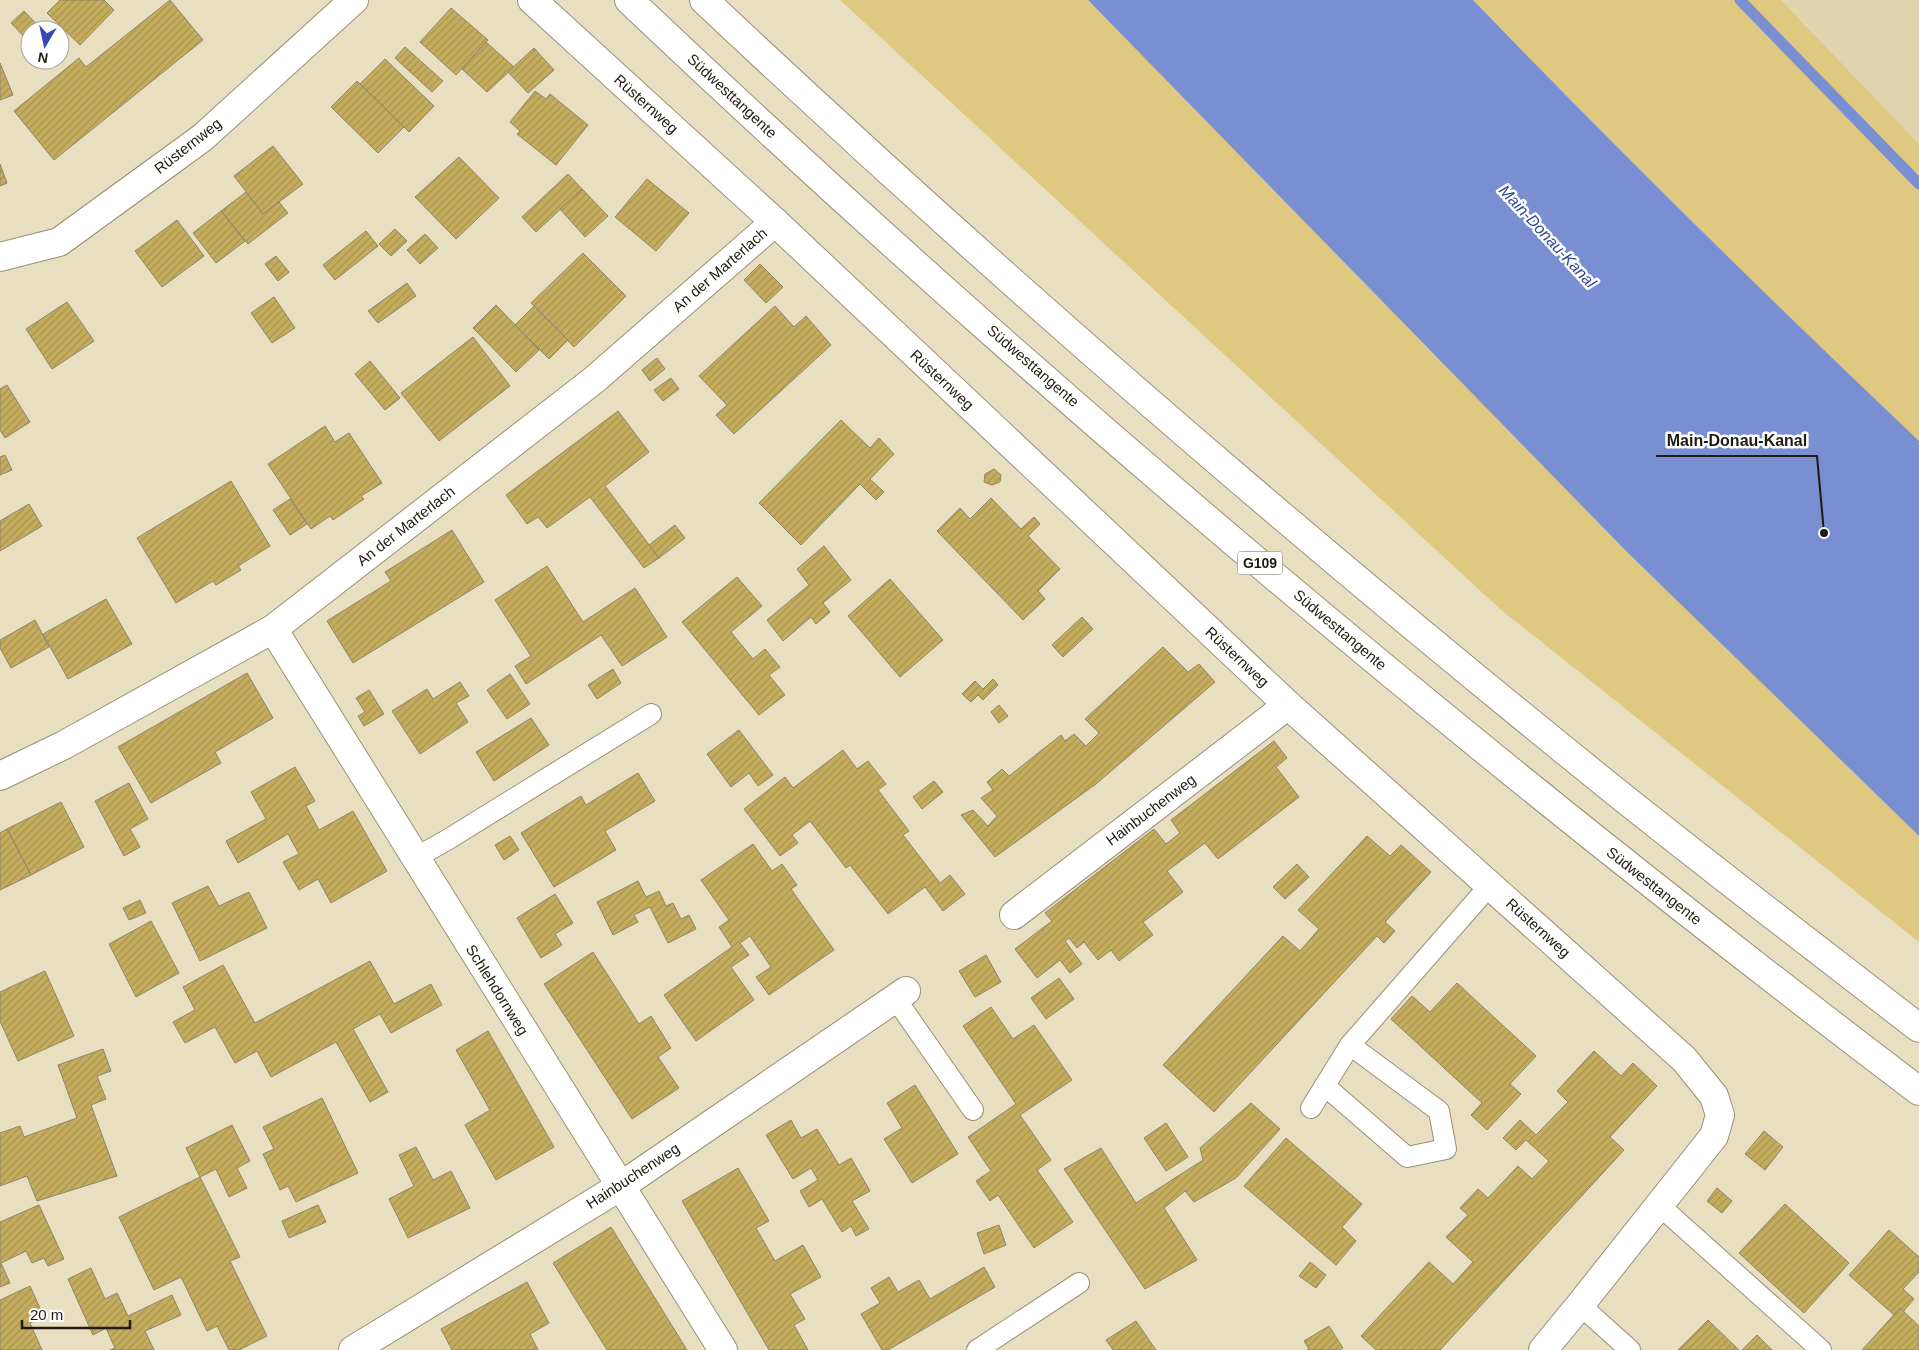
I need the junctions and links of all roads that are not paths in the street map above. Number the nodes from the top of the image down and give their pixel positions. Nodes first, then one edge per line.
1 (354, 0) edge
2 (532, 0) edge
3 (629, 0) edge
4 (704, 0) edge
5 (775, 222) junction
6 (0, 257) edge
7 (273, 628) junction
8 (1288, 705) junction
9 (651, 714) dead end
10 (0, 776) edge
11 (415, 858) junction
12 (1490, 885) junction
13 (1014, 915) dead end
14 (901, 994) joint
15 (1919, 1028) edge
16 (1350, 1045) junction
17 (1325, 1086) junction
18 (1919, 1092) edge
19 (1311, 1108) dead end
20 (973, 1110) dead end
21 (620, 1186) junction
22 (1660, 1206) junction
23 (1079, 1282) dead end
24 (1580, 1305) junction
25 (353, 1350) edge
26 (723, 1350) edge
27 (977, 1350) edge
28 (1543, 1350) edge
29 (1630, 1350) edge
30 (1821, 1350) edge

1 - 6 main road, Rüsternweg
2 - 5 main road, Rüsternweg
3 - 18 main road, Südwesttangente / G109
4 - 15 main road
5 - 7 main road, An der Marterlach
5 - 8 main road, Rüsternweg
7 - 10 main road, An der Marterlach
7 - 11 main road, Schlehdornweg
8 - 12 main road, Rüsternweg
8 - 13 main road, Hainbuchenweg
9 - 11 lane
11 - 21 main road, Schlehdornweg
12 - 16 lane
12 - 22 main road, Rüsternweg
14 - 20 lane
14 - 21 main road, Hainbuchenweg
16 - 17 lane
16 - 17 lane
17 - 19 lane
21 - 25 main road, Hainbuchenweg
21 - 26 main road, Schlehdornweg
22 - 24 main road, Rüsternweg
22 - 30 lane
23 - 27 lane
24 - 28 main road, Rüsternweg
24 - 29 lane

